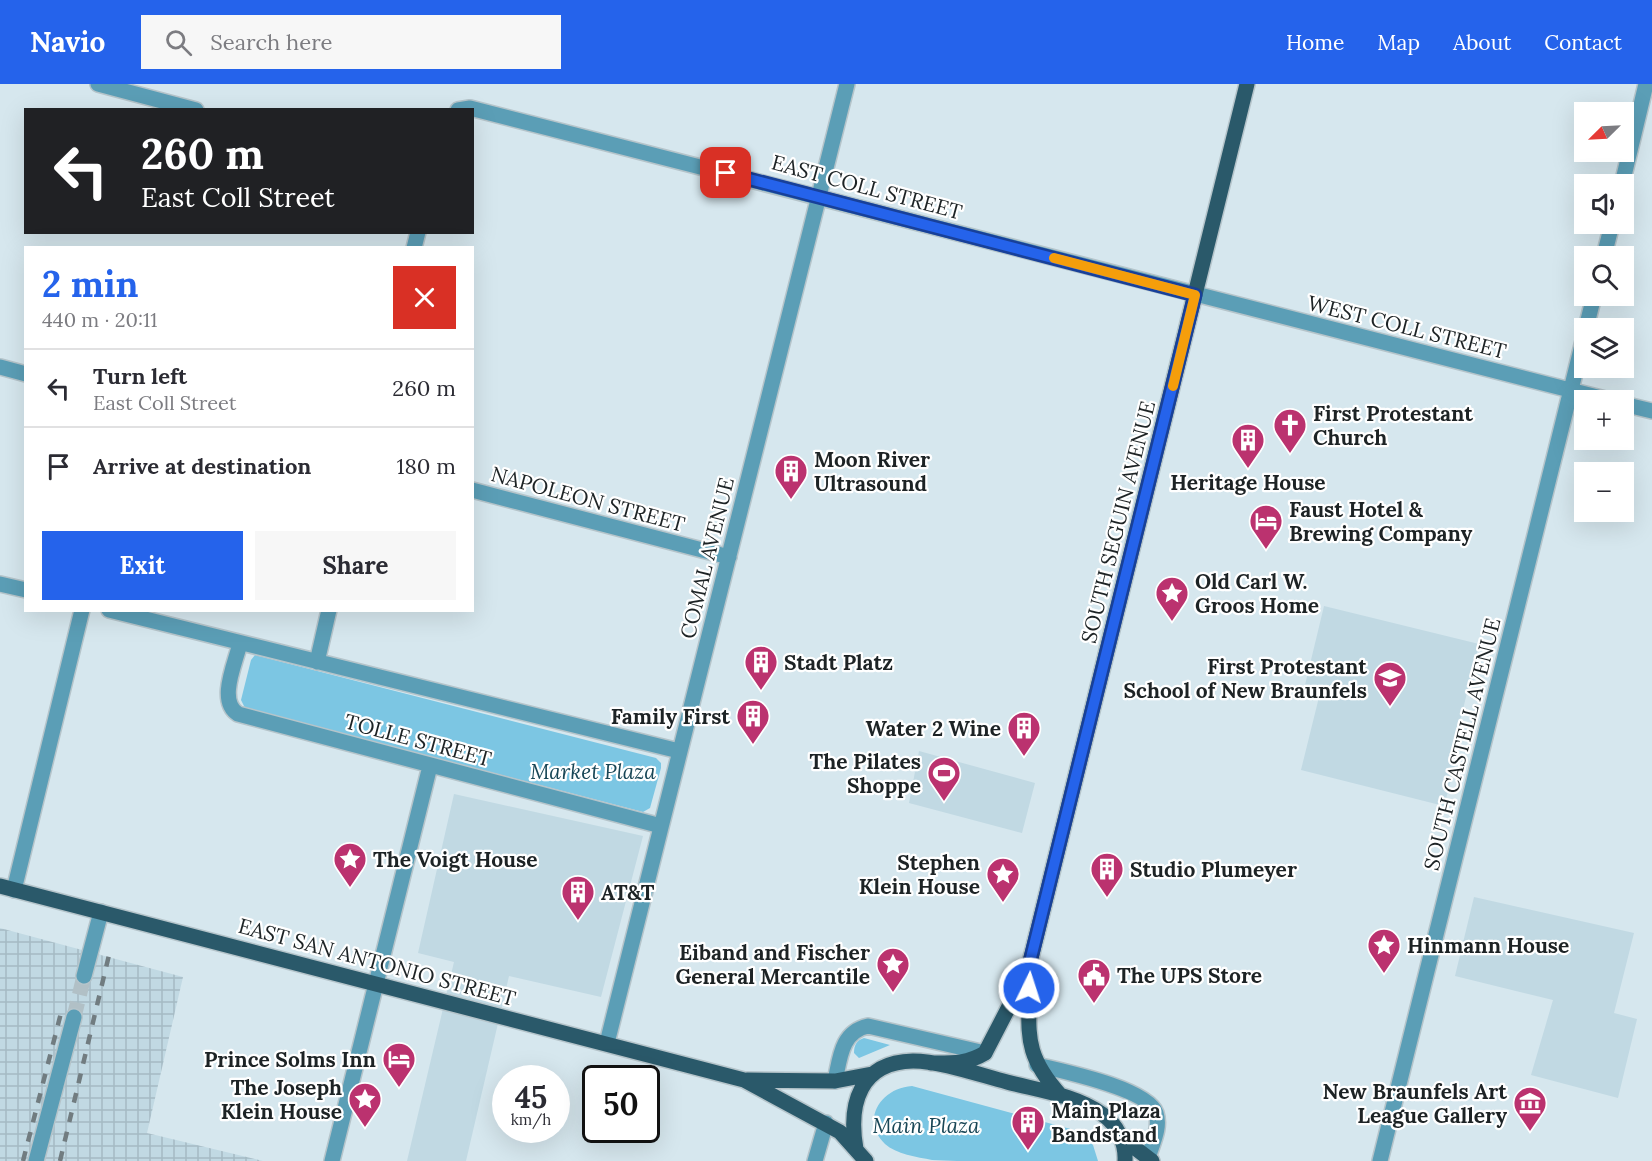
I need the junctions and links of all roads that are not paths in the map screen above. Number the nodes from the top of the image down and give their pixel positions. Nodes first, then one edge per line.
1 (98, 84) edge
2 (847, 84) edge
3 (1247, 84) edge
4 (1646, 84) edge
5 (188, 108) edge
6 (474, 109) edge
7 (1624, 174) edge
8 (819, 196) junction
9 (1195, 295) junction
10 (0, 367) edge
11 (24, 373) edge
12 (1574, 378) edge
13 (1571, 391) junction
14 (1574, 392) edge
15 (1634, 407) edge
16 (1652, 411) edge
17 (474, 491) edge
18 (729, 557) junction
19 (0, 584) edge
20 (24, 590) edge
21 (81, 612) edge
22 (117, 612) edge
23 (329, 612) edge
24 (240, 643) junction
25 (317, 662) junction
26 (679, 752) junction
27 (430, 766) junction
28 (661, 826) junction
29 (7, 888) edge
30 (101, 912) junction
31 (1028, 970) junction
32 (84, 976) tunnel mouth
33 (376, 984) junction
34 (74, 1017) tunnel mouth
35 (608, 1043) junction
36 (985, 1053) junction
37 (931, 1064) junction
38 (1036, 1065) junction
39 (872, 1074) junction
40 (744, 1080) junction
41 (835, 1081) junction
42 (1061, 1096) junction
43 (825, 1123) junction
44 (1122, 1138) junction
45 (856, 1149) junction
46 (1150, 1160) edge
47 (36, 1161) edge
48 (332, 1161) edge
49 (815, 1161) edge
50 (866, 1161) edge
51 (1125, 1161) edge
52 (1380, 1161) edge

1 - 5 street
2 - 8 street, COMAL AVENUE
3 - 9 main road, SOUTH SEGUIN AVENUE
4 - 7 street
6 - 8 street, EAST COLL STREET
8 - 9 street, EAST COLL STREET
8 - 18 street, COMAL AVENUE
9 - 13 street, WEST COLL STREET
9 - 31 main road, SOUTH SEGUIN AVENUE
10 - 11 street
12 - 13 street, SOUTH CASTELL AVENUE
13 - 14 street, WEST COLL STREET
13 - 52 street, SOUTH CASTELL AVENUE
15 - 16 street
17 - 18 street, NAPOLEON STREET
18 - 26 street, COMAL AVENUE
19 - 20 street
21 - 29 street
22 - 24 street
23 - 25 street
24 - 25 street
24 - 27 street, TOLLE STREET
25 - 26 street
26 - 28 street, COMAL AVENUE
27 - 28 street, TOLLE STREET
27 - 33 street
28 - 35 street, COMAL AVENUE
29 - 30 main road, EAST SAN ANTONIO STREET
30 - 32 street
30 - 33 main road, EAST SAN ANTONIO STREET
31 - 36 main road, SOUTH SEGUIN AVENUE
31 - 38 main road, SOUTH SEGUIN AVENUE
33 - 35 main road, EAST SAN ANTONIO STREET
33 - 48 street
34 - 47 street
35 - 40 main road, EAST SAN ANTONIO STREET
36 - 37 main road
36 - 41 street
37 - 39 main road
37 - 42 main road
38 - 42 main road, SOUTH SEGUIN AVENUE
38 - 46 street
39 - 41 main road, EAST SAN ANTONIO STREET
39 - 45 main road
40 - 41 main road, EAST SAN ANTONIO STREET
40 - 43 main road, EAST SAN ANTONIO STREET
42 - 44 main road
43 - 45 main road, EAST SAN ANTONIO STREET
43 - 49 street
44 - 46 main road
44 - 51 main road
45 - 50 main road

